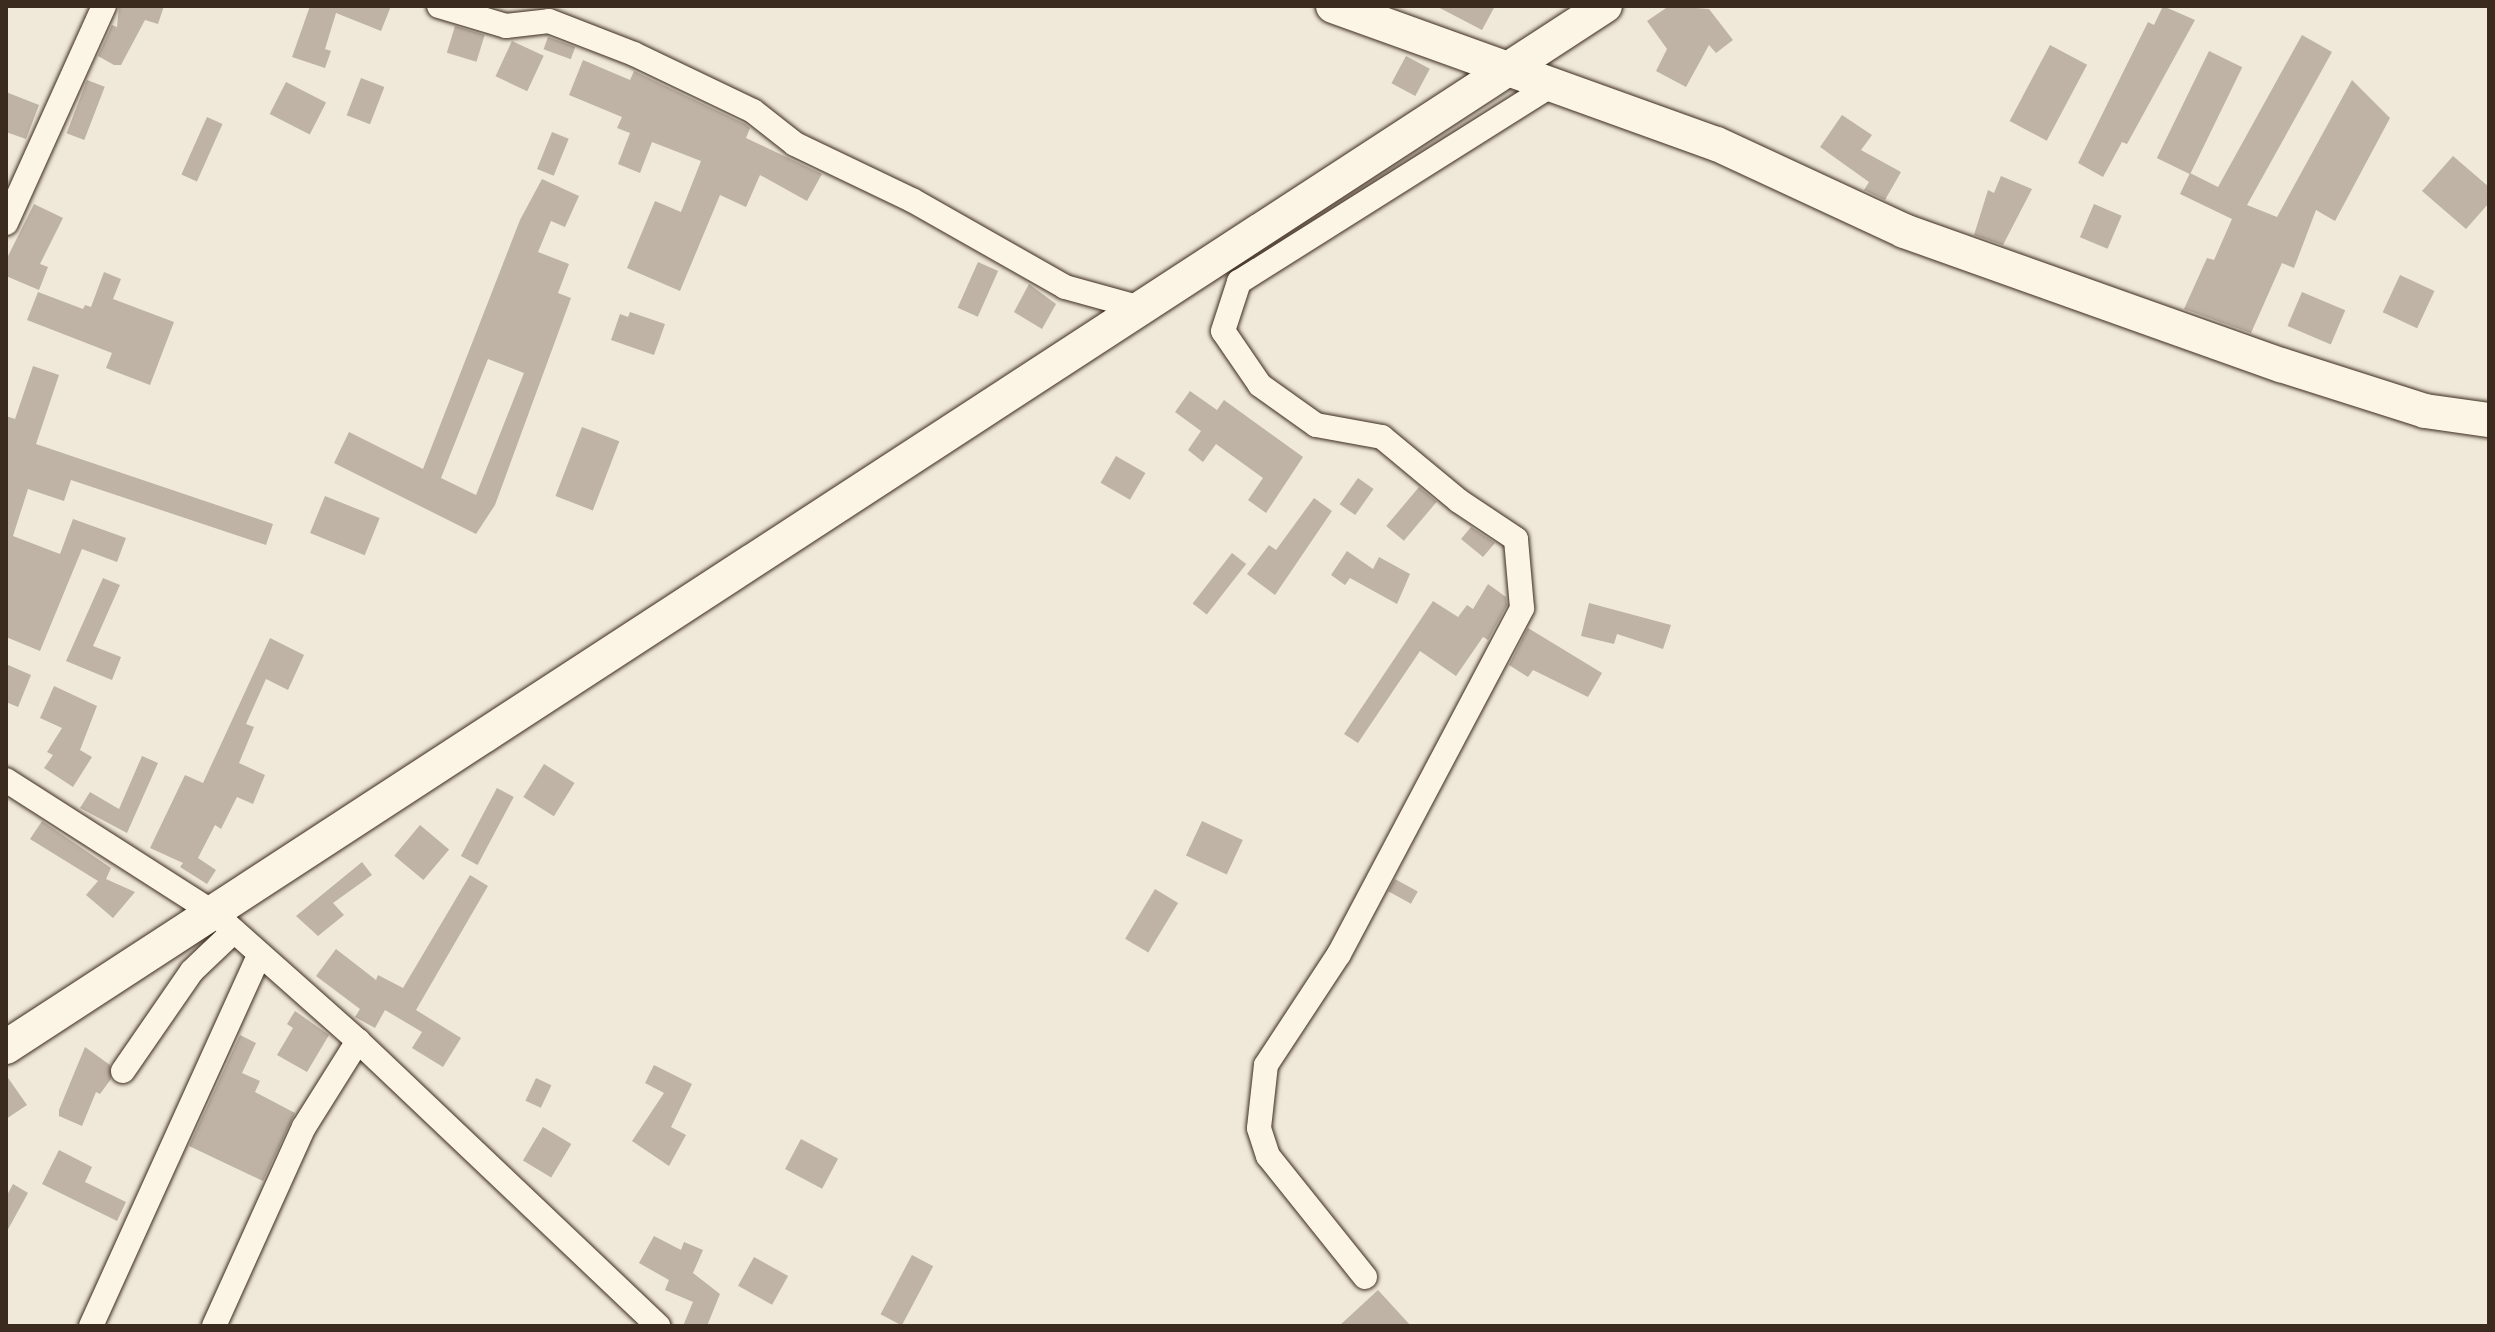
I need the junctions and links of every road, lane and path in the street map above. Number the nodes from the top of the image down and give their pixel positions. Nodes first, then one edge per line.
1 (104, 6) edge
2 (439, 6) edge
3 (1333, 6) edge
4 (1605, 6) edge
5 (1511, 68) junction
6 (1552, 85) junction
7 (6, 223) edge
8 (1141, 308) junction
9 (2489, 420) edge
10 (6, 780) edge
11 (224, 922) junction
12 (259, 956) junction
13 (358, 1041) junction
14 (6, 1047) edge
15 (123, 1071) dead end
16 (1365, 1277) dead end
17 (91, 1326) edge
18 (214, 1326) edge
19 (658, 1326) edge

1 - 7 street
2 - 8 street
3 - 5 street
4 - 5 street
5 - 6 street
5 - 8 street
6 - 9 street
6 - 16 street
8 - 11 street
10 - 11 street
11 - 12 street
11 - 14 street
11 - 15 street
12 - 13 street
12 - 17 street
13 - 18 street
13 - 19 street

